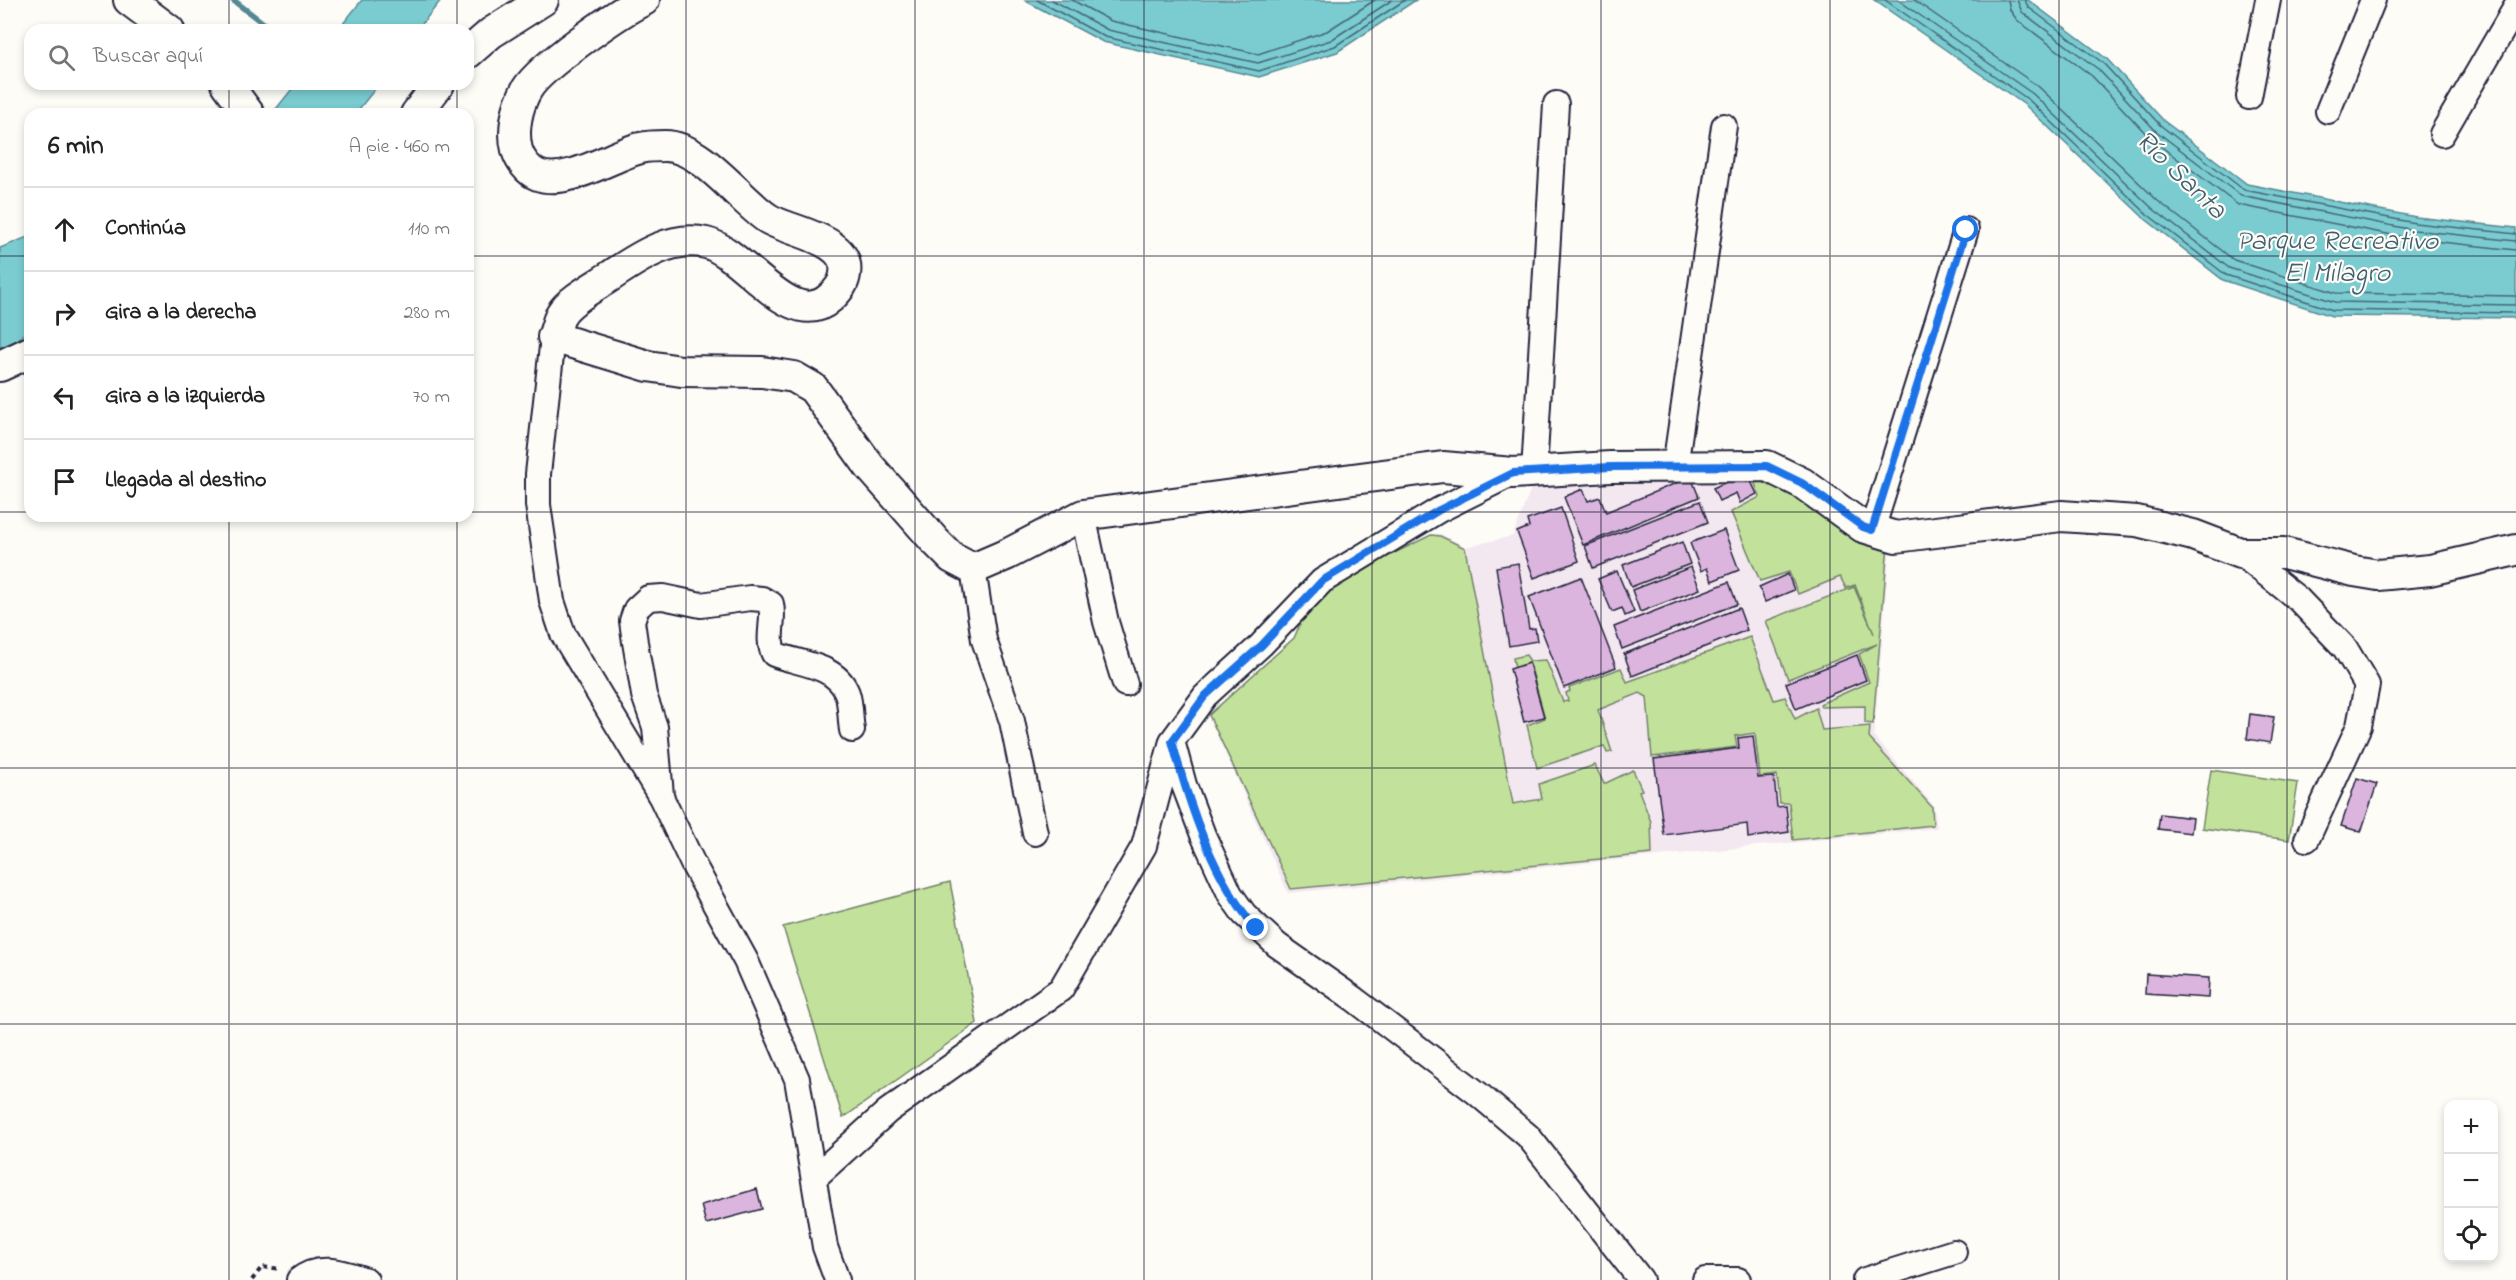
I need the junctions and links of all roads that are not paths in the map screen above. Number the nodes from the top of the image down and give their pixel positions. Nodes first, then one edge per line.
1 (129, 0) edge
2 (543, 0) edge
3 (644, 0) edge
4 (2268, 0) edge
5 (2373, 0) edge
6 (2508, 0) edge
7 (2516, 6) edge
8 (161, 24) edge
9 (474, 48) edge
10 (434, 90) edge
11 (2249, 97) dead end
12 (1556, 104) dead end
13 (421, 108) edge
14 (2328, 111) dead end
15 (1724, 126) dead end
16 (2442, 134) dead end
17 (1966, 230) dead end
18 (553, 337) junction
19 (24, 355) edge
20 (0, 366) edge
21 (1675, 467) junction
22 (1523, 473) junction
23 (1083, 514) junction
24 (1872, 530) junction
25 (2516, 550) edge
26 (2240, 553) junction
27 (973, 569) junction
28 (1125, 684) dead end
29 (852, 730) dead end
30 (1172, 741) junction
31 (661, 797) junction
32 (1035, 833) dead end
33 (2307, 839) dead end
34 (814, 1178) junction
35 (1954, 1252) dead end
36 (299, 1280) edge
37 (366, 1280) edge
38 (837, 1280) edge
39 (1641, 1280) edge
40 (1705, 1280) edge
41 (1738, 1280) edge
42 (1865, 1280) edge

1 - 8 main road
2 - 9 main road
3 - 18 main road
4 - 11 street
5 - 14 street
6 - 7 street
7 - 16 street
10 - 13 main road
12 - 22 street
15 - 21 street
17 - 24 street
18 - 27 main road
18 - 31 street
19 - 20 main road
21 - 22 main road
21 - 24 main road
22 - 23 main road
22 - 30 street
23 - 27 main road
23 - 28 street
24 - 26 main road
25 - 26 main road
26 - 33 street
27 - 32 street
29 - 31 street
30 - 34 street
30 - 39 street
31 - 34 street
34 - 38 street
35 - 42 street
36 - 37 street
40 - 41 street

